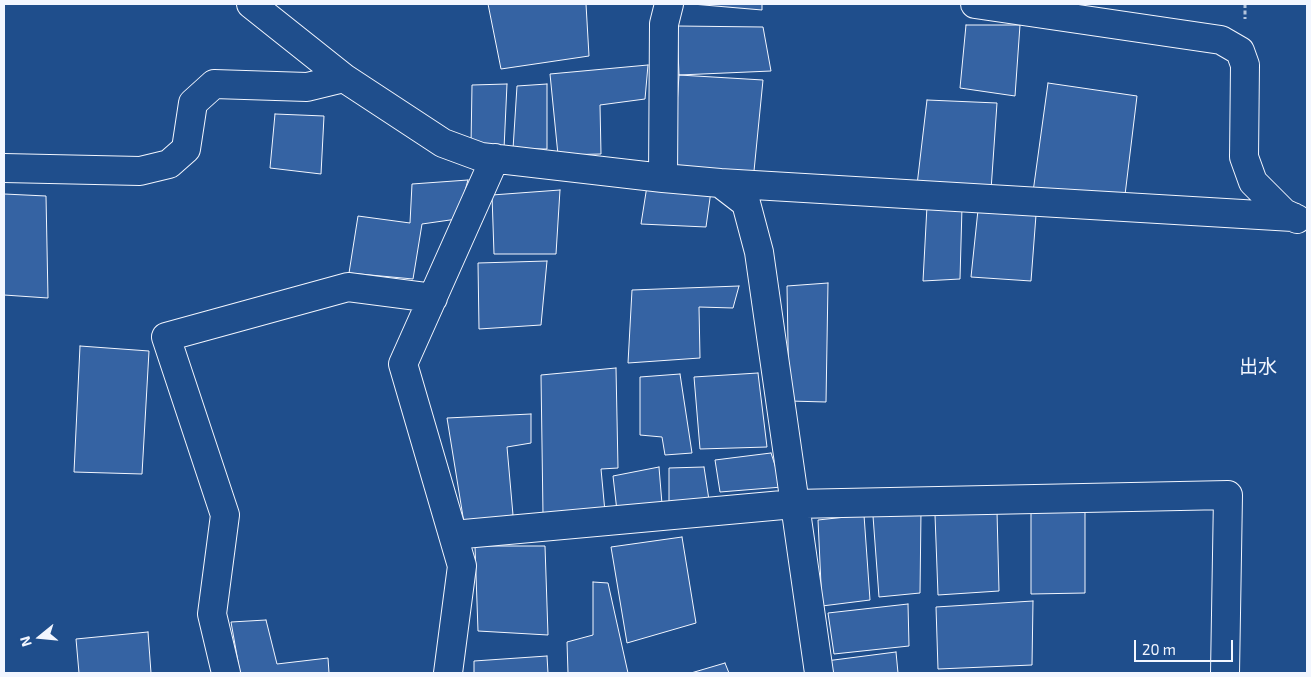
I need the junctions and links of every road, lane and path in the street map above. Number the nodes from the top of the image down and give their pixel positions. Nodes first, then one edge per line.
1 (251, 4) edge
2 (669, 4) edge
3 (975, 4) edge
4 (344, 78) junction
5 (495, 158) junction
6 (4, 168) edge
7 (663, 178) junction
8 (720, 183) junction
9 (1300, 220) edge
10 (433, 298) junction
11 (794, 504) junction
12 (453, 535) junction
13 (226, 673) edge
14 (448, 673) edge
15 (818, 673) edge
16 (1225, 673) edge

1 - 4 street
2 - 7 street
3 - 9 street
4 - 5 street
4 - 6 street
5 - 7 street
5 - 10 street
7 - 8 street
8 - 9 street
8 - 11 street
10 - 12 street
10 - 13 street
11 - 12 street
11 - 15 street
11 - 16 street
12 - 14 street

